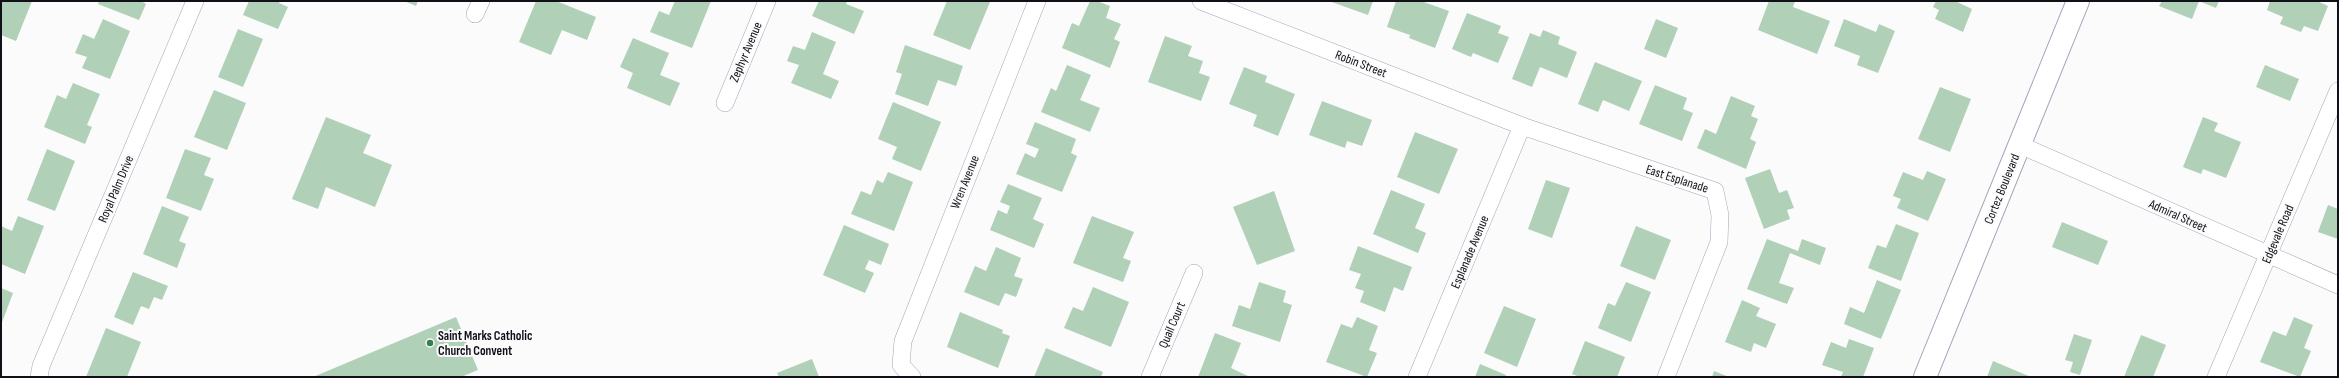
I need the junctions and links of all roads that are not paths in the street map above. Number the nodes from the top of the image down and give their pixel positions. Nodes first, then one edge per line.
1 (195, 1) edge
2 (768, 1) edge
3 (1037, 1) edge
4 (1200, 1) edge
5 (2078, 1) edge
6 (2338, 91) edge
7 (725, 103) dead end
8 (1522, 126) junction
9 (2020, 145) junction
10 (2268, 256) junction
11 (1194, 273) dead end
12 (2338, 285) edge
13 (906, 371) edge
14 (39, 377) edge
15 (1150, 377) edge
16 (1417, 377) edge
17 (1666, 377) edge
18 (1925, 377) edge
19 (2216, 377) edge

1 - 14 street, Royal Palm Drive
2 - 7 street, Zephyr Avenue
3 - 13 street, Wren Avenue
4 - 8 street, Robin Street
5 - 9 street, Cortez Boulevard
6 - 10 street, Edgevale Road
8 - 16 street, Esplanade Avenue
8 - 17 street, East Esplanade
9 - 10 street, Admiral Street
9 - 18 street, Cortez Boulevard
10 - 12 street, Admiral Street
10 - 19 street, Edgevale Road
11 - 15 street, Quail Court

